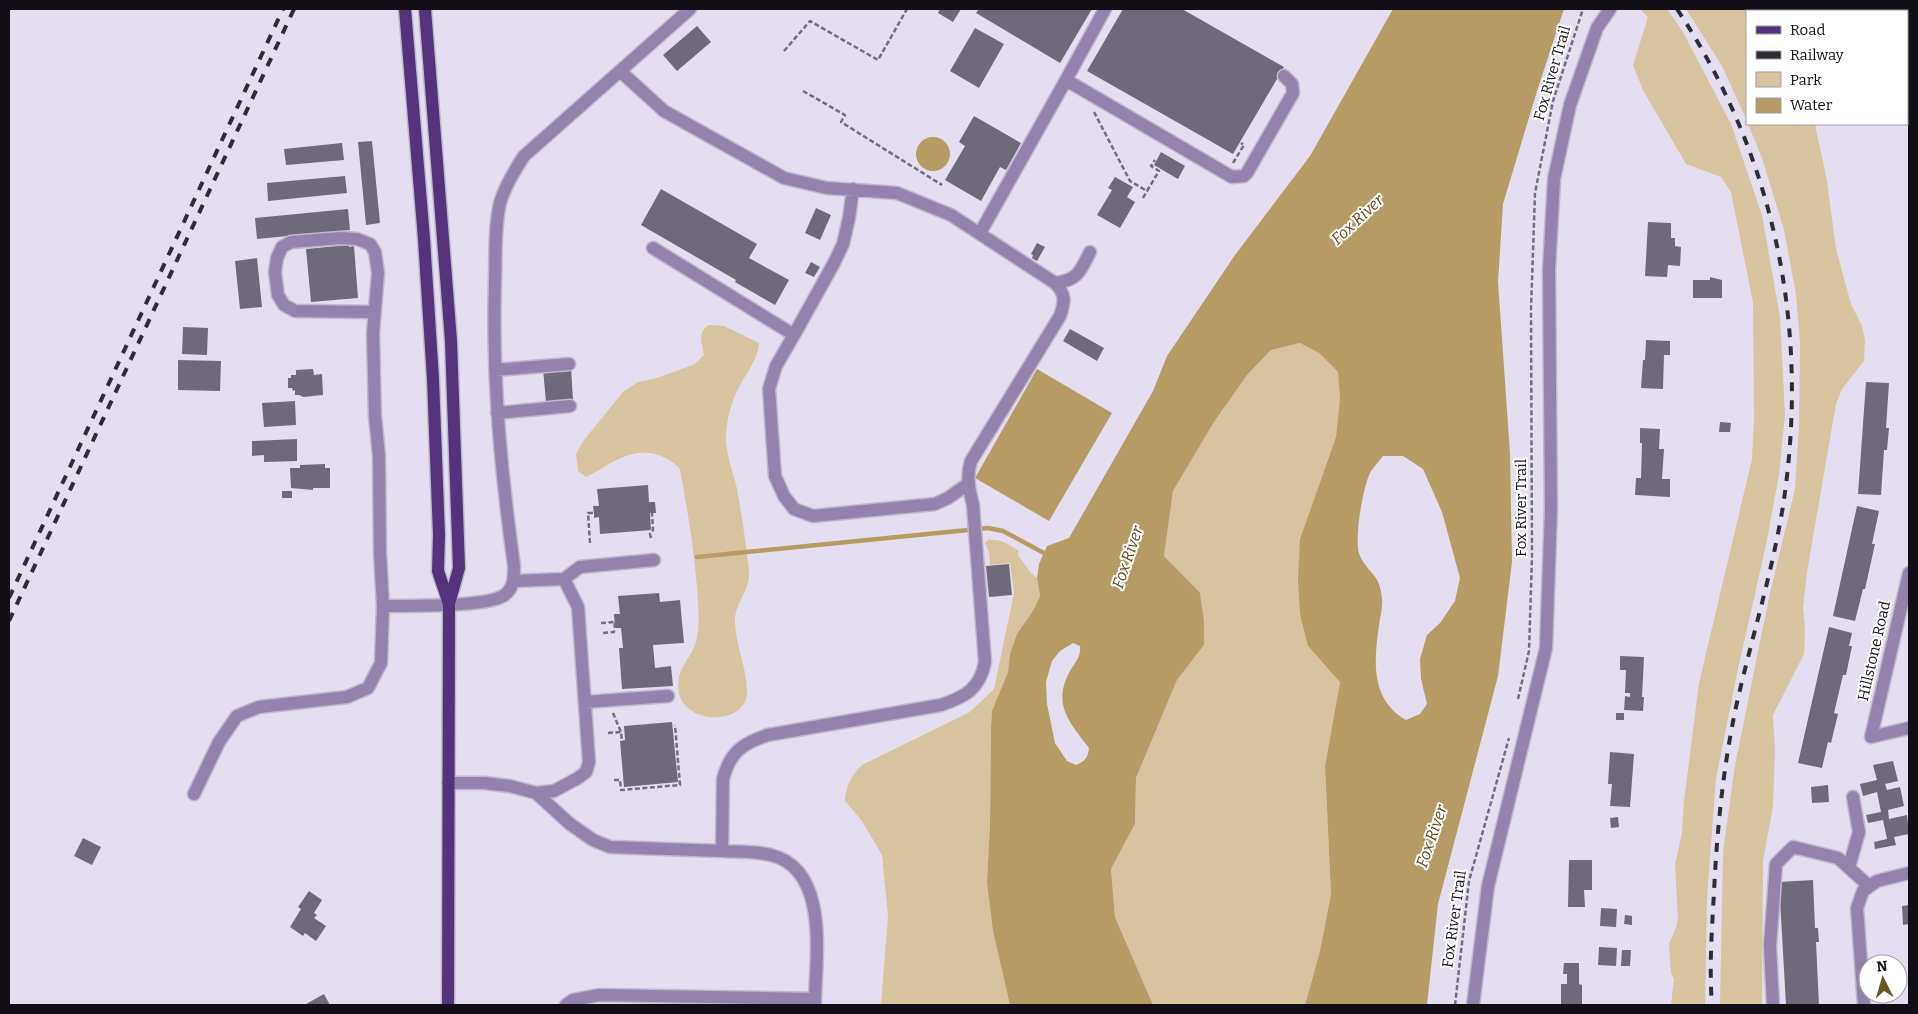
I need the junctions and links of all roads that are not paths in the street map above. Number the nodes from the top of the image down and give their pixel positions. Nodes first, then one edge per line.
1 (404, 9) edge
2 (424, 9) edge
3 (690, 9) edge
4 (1104, 9) edge
5 (1610, 9) edge
6 (620, 71) junction
7 (1284, 76) dead end
8 (1066, 80) junction
9 (853, 189) junction
10 (980, 234) junction
11 (653, 248) dead end
12 (1090, 252) dead end
13 (1055, 283) junction
14 (374, 312) junction
15 (794, 335) junction
16 (569, 364) dead end
17 (496, 370) junction
18 (570, 406) dead end
19 (497, 412) junction
20 (968, 484) junction
21 (654, 560) dead end
22 (1909, 573) edge
23 (564, 579) junction
24 (514, 581) junction
25 (449, 604) junction
26 (383, 606) junction
27 (668, 696) dead end
28 (585, 702) junction
29 (1909, 728) edge
30 (448, 783) junction
31 (536, 793) junction
32 (194, 794) dead end
33 (1853, 797) dead end
34 (722, 851) junction
35 (1849, 868) junction
36 (1909, 873) edge
37 (1869, 886) junction
38 (815, 1002) edge
39 (448, 1005) edge
40 (566, 1005) edge
41 (1473, 1005) edge
42 (1773, 1005) edge
43 (1864, 1005) edge

1 - 25 main road
2 - 25 main road
3 - 6 street
4 - 8 street
5 - 41 street
6 - 9 street
6 - 17 street
7 - 8 street
8 - 10 street
9 - 10 street
9 - 15 street
10 - 13 street
11 - 15 street
12 - 13 street
13 - 20 street
14 - 14 street
14 - 26 street
15 - 20 street
16 - 17 street
17 - 19 street
18 - 19 street
19 - 24 street
20 - 34 street
21 - 23 street
22 - 29 street, Hillstone Road
23 - 24 street
23 - 28 street
24 - 25 street
25 - 26 street
25 - 30 main road
26 - 32 street
27 - 28 street
28 - 31 street
30 - 31 street
30 - 39 main road
31 - 34 street
33 - 35 street
34 - 38 street
35 - 37 street
35 - 42 street
36 - 37 street
37 - 43 street
38 - 40 street

